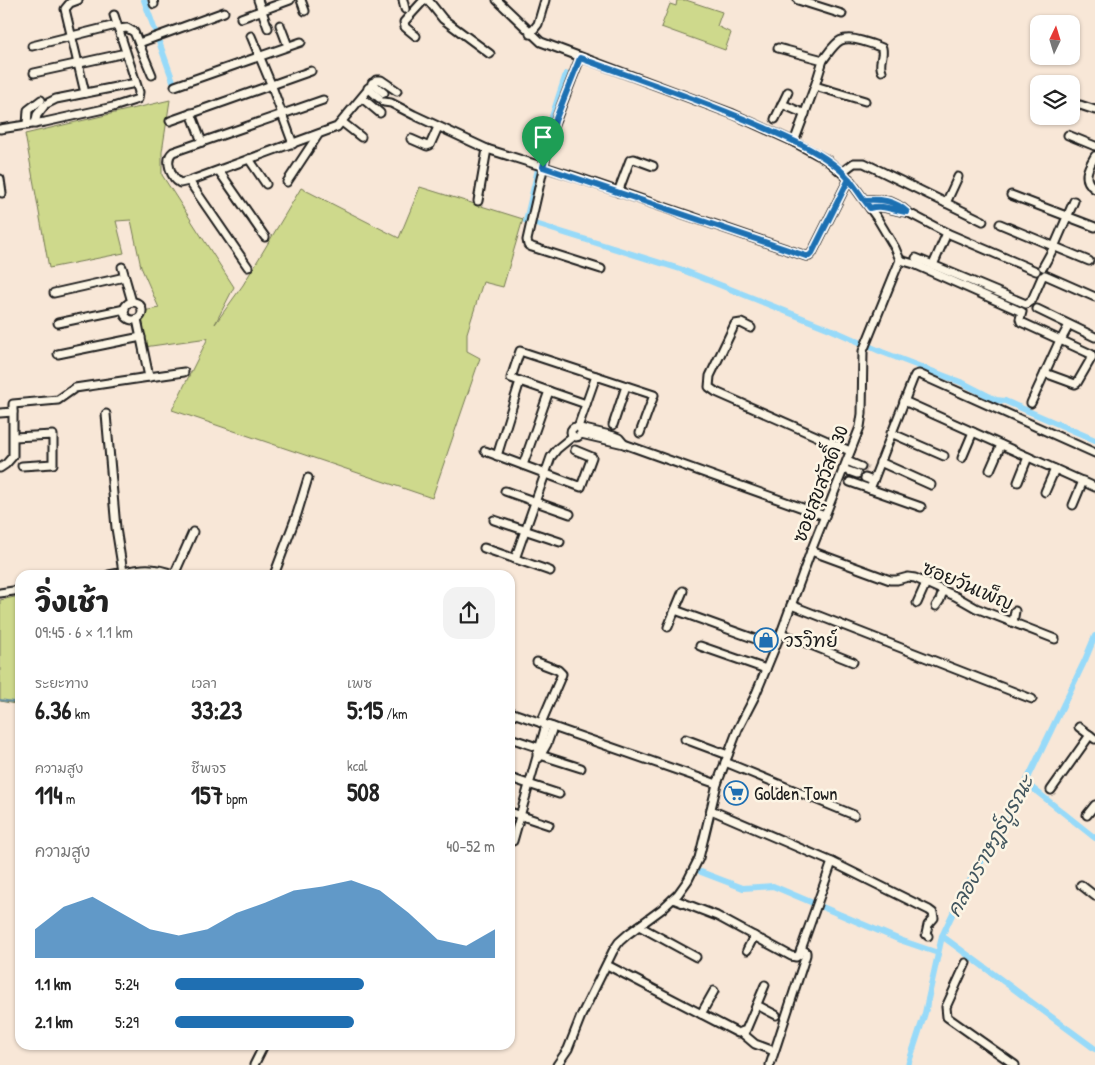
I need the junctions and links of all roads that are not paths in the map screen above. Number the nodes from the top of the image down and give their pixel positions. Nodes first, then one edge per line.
1 (78, 0) edge
2 (258, 0) edge
3 (290, 0) edge
4 (301, 0) edge
5 (403, 0) edge
6 (424, 0) edge
7 (428, 0) edge
8 (497, 0) edge
9 (545, 0) edge
10 (798, 0) edge
11 (405, 9) dead end
12 (262, 10) junction
13 (305, 11) dead end
14 (224, 12) dead end
15 (842, 14) dead end
16 (114, 15) dead end
17 (241, 18) dead end
18 (280, 25) dead end
19 (115, 28) junction
20 (268, 28) dead end
21 (530, 34) junction
22 (71, 36) junction
23 (251, 36) dead end
24 (416, 36) dead end
25 (301, 42) dead end
26 (139, 43) junction
27 (32, 46) dead end
28 (288, 46) junction
29 (778, 48) dead end
30 (121, 54) dead end
31 (490, 54) dead end
32 (260, 56) junction
33 (580, 58) junction
34 (822, 60) junction
35 (78, 64) junction
36 (311, 71) dead end
37 (882, 71) dead end
38 (34, 74) dead end
39 (152, 75) dead end
40 (131, 84) dead end
41 (271, 84) junction
42 (175, 86) dead end
43 (370, 86) junction
44 (815, 86) junction
45 (397, 91) dead end
46 (788, 92) dead end
47 (85, 94) junction
48 (362, 98) junction
49 (323, 100) dead end
50 (865, 101) dead end
51 (42, 103) junction
52 (782, 104) junction
53 (1080, 105) dead end
54 (1095, 110) edge
55 (191, 113) junction
56 (282, 113) junction
57 (380, 113) dead end
58 (805, 114) junction
59 (775, 119) dead end
60 (170, 121) dead end
61 (342, 122) junction
62 (27, 124) junction
63 (36, 124) junction
64 (438, 127) junction
65 (0, 129) edge
66 (318, 134) junction
67 (1068, 135) dead end
68 (361, 137) dead end
69 (411, 139) dead end
70 (202, 142) junction
71 (794, 142) junction
72 (293, 144) junction
73 (1095, 146) edge
74 (487, 149) junction
75 (1095, 156) edge
76 (250, 160) junction
77 (540, 165) junction
78 (653, 166) dead end
79 (219, 170) junction
80 (842, 172) junction
81 (958, 177) dead end
82 (0, 179) edge
83 (849, 179) junction
84 (189, 181) junction
85 (287, 182) dead end
86 (266, 184) dead end
87 (1095, 189) edge
88 (618, 192) junction
89 (2, 193) dead end
90 (1011, 195) dead end
91 (864, 200) junction
92 (478, 201) dead end
93 (1074, 201) dead end
94 (946, 203) junction
95 (870, 208) junction
96 (907, 212) junction
97 (1068, 218) junction
98 (983, 221) dead end
99 (1000, 224) dead end
100 (1095, 227) edge
101 (947, 233) junction
102 (265, 237) dead end
103 (1054, 247) junction
104 (916, 258) dead end
105 (900, 260) junction
106 (1089, 261) dead end
107 (933, 266) junction
108 (122, 267) dead end
109 (248, 268) dead end
110 (601, 270) dead end
111 (1041, 273) junction
112 (125, 277) junction
113 (54, 293) dead end
114 (1095, 297) edge
115 (132, 302) junction
116 (124, 309) junction
117 (1037, 309) dead end
118 (137, 319) junction
119 (58, 323) dead end
120 (1069, 325) junction
121 (751, 328) dead end
122 (141, 337) junction
123 (1095, 337) edge
124 (1061, 339) junction
125 (58, 354) dead end
126 (184, 372) dead end
127 (1045, 373) junction
128 (596, 376) junction
129 (149, 377) junction
130 (520, 381) junction
131 (626, 386) junction
132 (549, 391) junction
133 (904, 401) junction
134 (1031, 403) dead end
135 (586, 404) junction
136 (13, 412) junction
137 (0, 413) edge
138 (106, 414) dead end
139 (613, 425) dead end
140 (580, 430) junction
141 (974, 432) junction
142 (640, 433) dead end
143 (891, 433) junction
144 (14, 437) junction
145 (1001, 445) junction
146 (575, 450) dead end
147 (850, 451) junction
148 (485, 452) dead end
149 (1095, 453) edge
150 (497, 456) junction
151 (944, 456) dead end
152 (1028, 457) junction
153 (962, 458) dead end
154 (847, 461) junction
155 (880, 462) junction
156 (523, 465) junction
157 (22, 466) dead end
158 (861, 467) tunnel mouth
159 (0, 468) edge
160 (844, 469) junction
161 (1055, 469) junction
162 (868, 470) tunnel mouth
163 (990, 470) dead end
164 (876, 473) junction
165 (545, 474) junction
166 (857, 474) tunnel mouth
167 (308, 478) dead end
168 (865, 478) tunnel mouth
169 (1083, 481) junction
170 (850, 482) dead end
171 (1018, 482) dead end
172 (871, 485) junction
173 (931, 485) dead end
174 (1095, 487) edge
175 (505, 491) dead end
176 (1045, 492) dead end
177 (535, 502) junction
178 (1073, 505) dead end
179 (921, 507) dead end
180 (570, 514) dead end
181 (825, 516) junction
182 (494, 520) dead end
183 (525, 530) junction
184 (193, 532) dead end
185 (560, 542) dead end
186 (484, 548) dead end
187 (811, 551) junction
188 (515, 559) junction
189 (123, 570) edge
190 (136, 570) edge
191 (157, 570) edge
192 (176, 570) edge
193 (276, 570) edge
194 (550, 572) dead end
195 (926, 583) junction
196 (943, 590) junction
197 (15, 591) edge
198 (683, 591) dead end
199 (0, 593) edge
200 (917, 603) dead end
201 (791, 605) junction
202 (936, 606) dead end
203 (675, 610) junction
204 (1015, 611) dead end
205 (1013, 622) junction
206 (668, 627) dead end
207 (781, 634) junction
208 (1055, 638) dead end
209 (700, 646) dead end
210 (775, 646) junction
211 (537, 662) dead end
212 (853, 662) dead end
213 (766, 669) junction
214 (1032, 699) dead end
215 (515, 714) edge
216 (546, 725) junction
217 (1079, 728) dead end
218 (1093, 737) edge
219 (685, 739) dead end
220 (515, 741) edge
221 (539, 753) junction
222 (727, 759) junction
223 (581, 768) dead end
224 (515, 780) edge
225 (529, 784) junction
226 (717, 784) junction
227 (1051, 790) dead end
228 (559, 794) dead end
229 (1095, 805) edge
230 (710, 810) junction
231 (515, 814) edge
232 (854, 815) dead end
233 (1087, 815) dead end
234 (520, 816) junction
235 (549, 825) dead end
236 (515, 835) edge
237 (832, 862) junction
238 (1082, 885) dead end
239 (1095, 896) edge
240 (673, 899) junction
241 (639, 926) junction
242 (754, 936) junction
243 (928, 936) dead end
244 (801, 949) junction
245 (748, 950) dead end
246 (696, 957) dead end
247 (966, 963) dead end
248 (607, 964) junction
249 (765, 985) dead end
250 (714, 990) dead end
251 (757, 1005) junction
252 (701, 1014) junction
253 (776, 1015) dead end
254 (742, 1033) junction
255 (262, 1050) edge
256 (774, 1051) junction
257 (254, 1065) edge
258 (557, 1065) edge
259 (770, 1065) edge
260 (1016, 1065) edge

1 - 22 street
2 - 12 street
3 - 12 street
4 - 13 street
5 - 11 street
6 - 24 street
7 - 31 street
8 - 21 street
9 - 21 street
10 - 15 street
12 - 17 street
12 - 20 street
14 - 26 street
16 - 19 street
18 - 28 street
19 - 22 street
19 - 26 street
19 - 63 street
21 - 33 street
22 - 27 street
22 - 35 street
23 - 32 street
25 - 28 street
26 - 39 street
28 - 32 street
29 - 34 street
30 - 35 street
32 - 41 street
32 - 42 street
33 - 71 street
33 - 77 street
34 - 37 street
34 - 44 street
35 - 38 street
35 - 47 street
36 - 41 street
40 - 47 street
41 - 55 street
41 - 56 street
43 - 45 street
43 - 48 street
43 - 64 street
44 - 50 street
44 - 58 street
46 - 52 street
47 - 51 street
48 - 57 street
48 - 61 street
49 - 56 street
51 - 62 street
51 - 63 street
52 - 58 street
52 - 59 street
53 - 54 street
55 - 60 street
55 - 70 street
56 - 70 street
56 - 72 street
58 - 71 street
61 - 66 street
61 - 68 street
62 - 63 street
62 - 65 street
64 - 69 street
64 - 74 street
66 - 72 street
66 - 85 street
67 - 73 street
70 - 84 street
71 - 80 street
72 - 76 street
74 - 77 street
74 - 92 street
75 - 87 street
76 - 79 street
76 - 86 street
77 - 88 street
77 - 110 street
78 - 88 street
79 - 84 street
79 - 102 street
80 - 83 street
80 - 94 street
81 - 94 street
82 - 89 street
83 - 88 street
83 - 91 street
84 - 109 street
90 - 97 street
91 - 95 street
91 - 96 street
93 - 97 street
94 - 98 street
95 - 96 street
95 - 105 street
96 - 101 street
97 - 100 street
97 - 103 street
99 - 103 street
101 - 107 street
101 - 111 street
103 - 106 street
103 - 111 street
104 - 107 street
105 - 124 street
105 - 147 street, ซอยสุขสวัสดิ์ 30
107 - 111 street
108 - 112 street
111 - 114 street
112 - 113 street
112 - 115 street
115 - 116 street
115 - 118 street
116 - 118 street
116 - 119 street
117 - 120 street
118 - 122 street
120 - 123 street
120 - 124 street
121 - 147 street
122 - 125 street
122 - 129 street
124 - 127 street
124 - 127 street
126 - 129 street
127 - 134 street
128 - 130 street
128 - 131 street
128 - 135 street
129 - 136 street
130 - 132 street
130 - 150 street
131 - 139 street
131 - 142 street
132 - 135 street
132 - 156 street
133 - 141 street
133 - 143 street
133 - 149 street
135 - 140 street
136 - 137 street
136 - 144 street
138 - 189 street
140 - 165 street
140 - 181 street
141 - 145 street
141 - 153 street
143 - 151 street
143 - 155 street
144 - 157 street
144 - 159 street
145 - 152 street
145 - 163 street
146 - 165 street
147 - 154 street, ซอยสุขสวัสดิ์ 30
148 - 150 street
150 - 156 street
152 - 161 street
152 - 171 street
154 - 158 street
154 - 160 street, ซอยสุขสวัสดิ์ 30
155 - 164 street
155 - 173 street
156 - 165 street
160 - 166 street
160 - 181 street, ซอยสุขสวัสดิ์ 30
161 - 169 street
161 - 176 street
162 - 164 street
164 - 172 street
165 - 177 street
167 - 193 street
168 - 172 street
169 - 174 street
169 - 178 street
170 - 172 street
172 - 179 street
175 - 177 street
177 - 180 street
177 - 183 street
181 - 187 street, ซอยสุขสวัสดิ์ 30
182 - 183 street
183 - 185 street
183 - 188 street
184 - 192 street
186 - 188 street
187 - 195 street, ซอยวันเพ็ญ
187 - 201 street, ซอยสุขสวัสดิ์ 30
188 - 194 street
190 - 191 street
195 - 196 street, ซอยวันเพ็ญ
195 - 200 street
196 - 202 street
196 - 205 street, ซอยวันเพ็ญ
197 - 199 street
198 - 203 street
201 - 207 street, ซอยสุขสวัสดิ์ 30
201 - 214 street
203 - 206 street
203 - 210 street
204 - 205 street
205 - 208 street, ซอยวันเพ็ญ
207 - 210 street, ซอยสุขสวัสดิ์ 30
207 - 212 street
209 - 213 street
210 - 213 street, ซอยสุขสวัสดิ์ 30
211 - 216 street
213 - 222 street, ซอยสุขสวัสดิ์ 30
215 - 216 street
216 - 221 street
216 - 226 street
217 - 218 street
218 - 227 street
219 - 222 street
220 - 221 street
221 - 223 street
221 - 225 street
222 - 226 street, ซอยสุขสวัสดิ์ 30
222 - 232 street
224 - 225 street
225 - 228 street
225 - 234 street
226 - 230 street, ซอยสุขสวัสดิ์ 30
229 - 233 street
230 - 237 street
230 - 240 street, ซอยสุขสวัสดิ์ 30
231 - 234 street
234 - 235 street
234 - 236 street
237 - 243 street
237 - 244 street
238 - 239 street
240 - 241 street, ซอยสุขสวัสดิ์ 30
240 - 242 street
241 - 246 street
241 - 248 street, ซอยสุขสวัสดิ์ 30
242 - 244 street
242 - 245 street
244 - 256 street
247 - 260 street
248 - 252 street
248 - 258 street, ซอยสุขสวัสดิ์ 30
249 - 251 street
250 - 252 street
251 - 253 street
251 - 254 street
252 - 254 street
254 - 256 street
255 - 257 street
256 - 259 street

